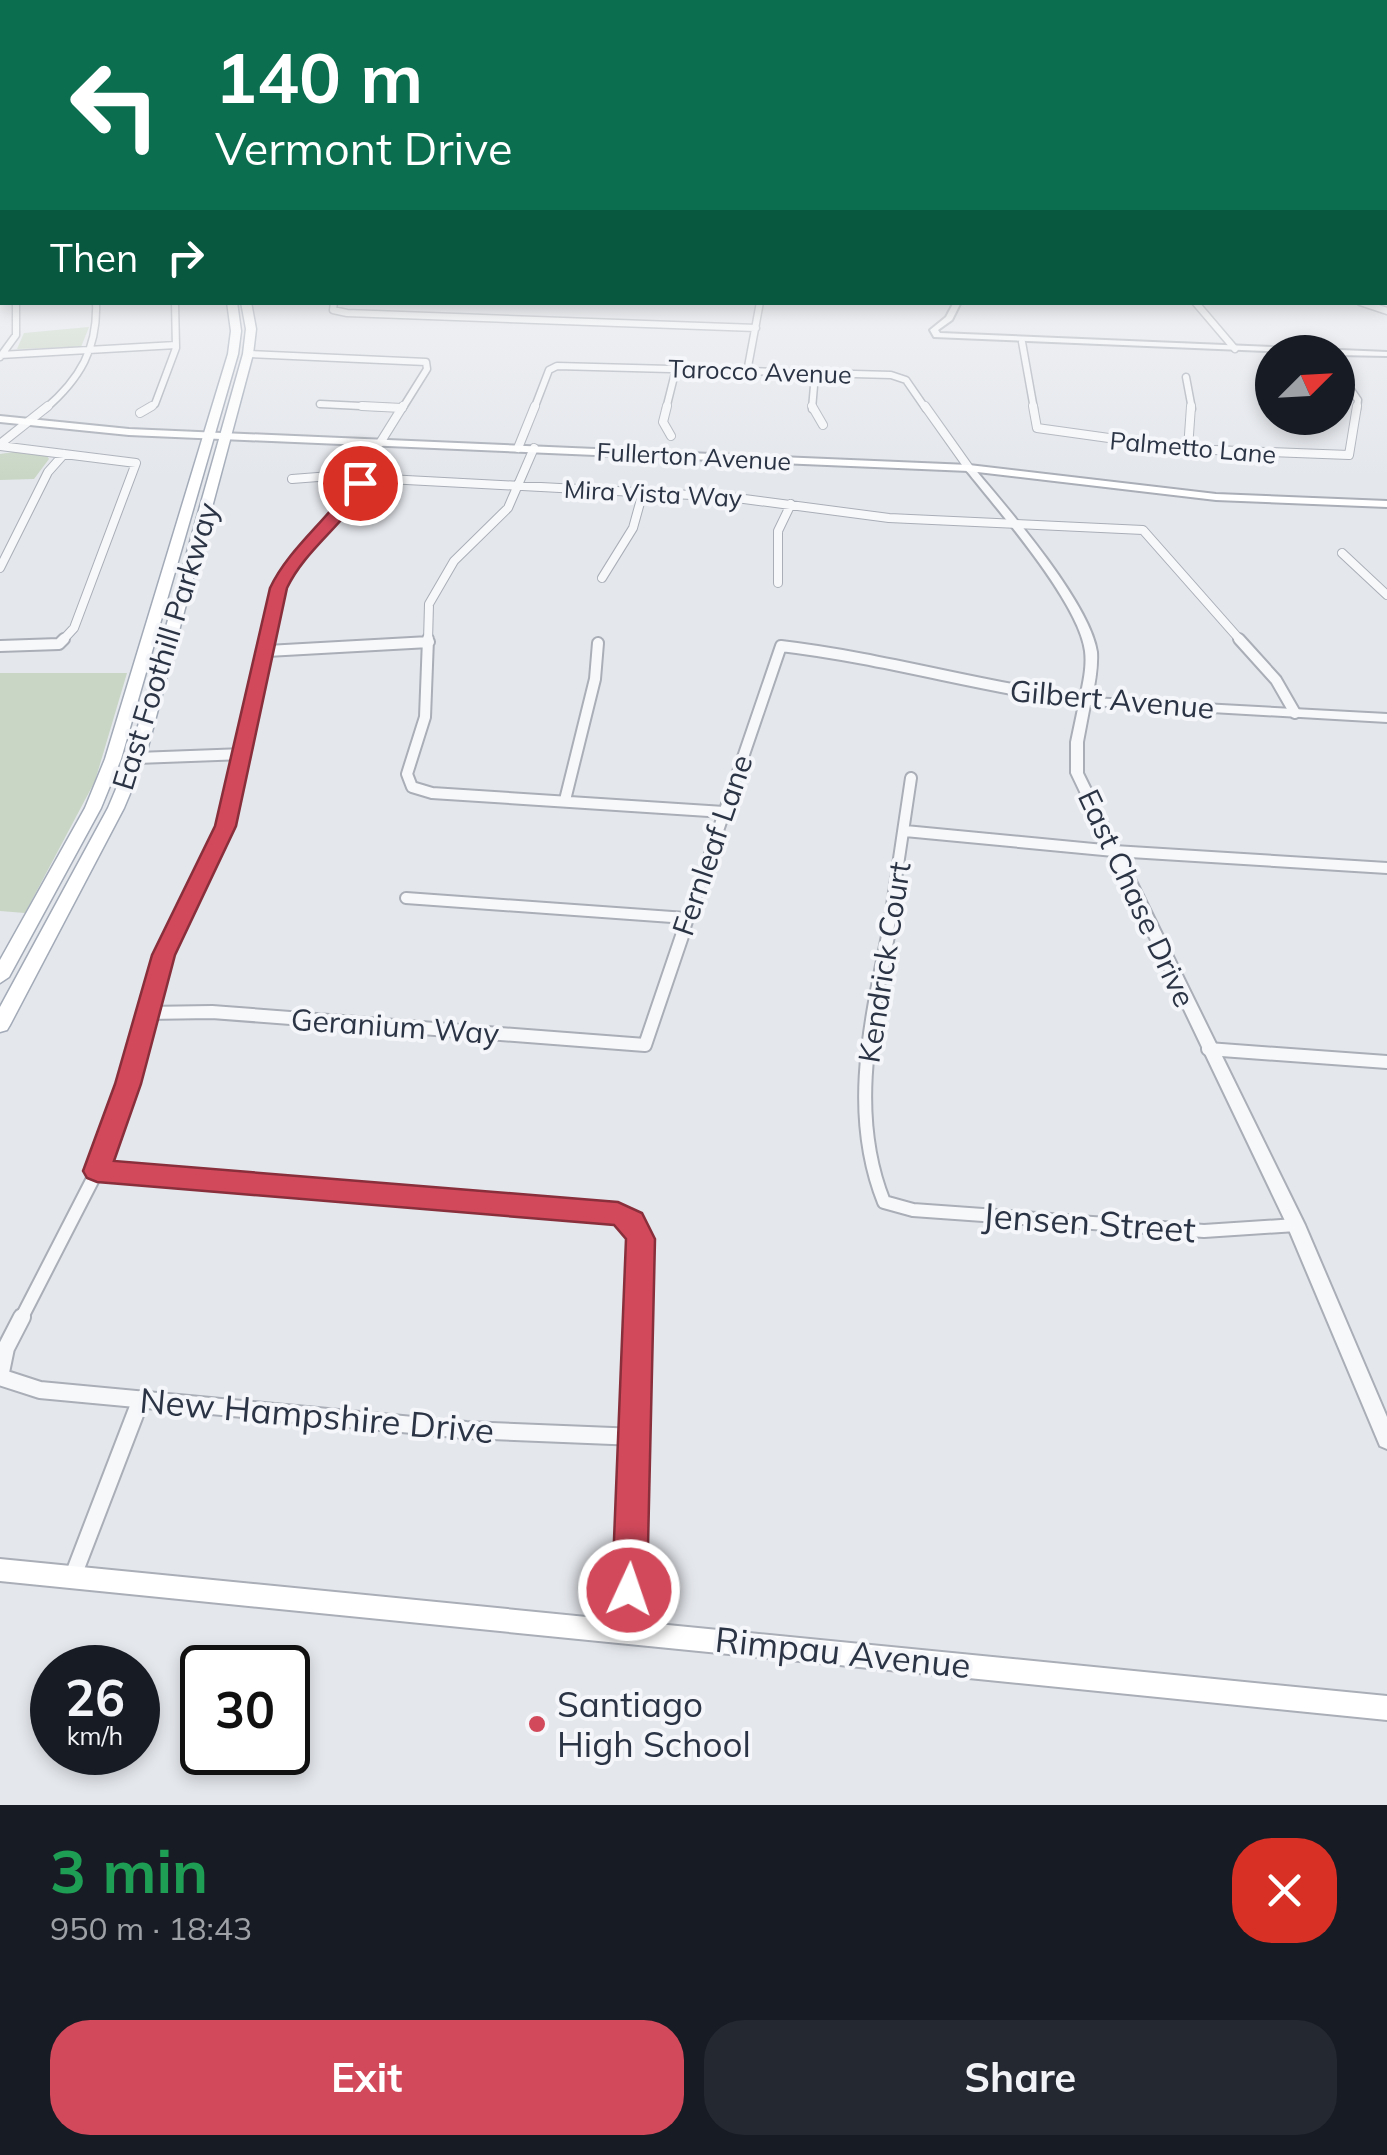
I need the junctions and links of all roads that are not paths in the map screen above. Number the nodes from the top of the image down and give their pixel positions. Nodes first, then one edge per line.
1 (16, 310) edge
2 (97, 310) edge
3 (175, 310) edge
4 (233, 310) edge
5 (247, 310) edge
6 (415, 310) edge
7 (759, 310) edge
8 (953, 310) edge
9 (1202, 310) edge
10 (756, 328) junction
11 (1022, 342) junction
12 (176, 345) junction
13 (1235, 349) junction
14 (1255, 350) edge
15 (92, 351) junction
16 (1355, 353) edge
17 (248, 354) junction
18 (1387, 354) edge
19 (1, 356) edge
20 (676, 369) junction
21 (747, 372) junction
22 (814, 374) junction
23 (1186, 376) dead end
24 (903, 378) joint
25 (320, 404) dead end
26 (402, 408) junction
27 (140, 413) dead end
28 (0, 420) edge
29 (30, 421) junction
30 (823, 426) dead end
31 (1352, 435) edge
32 (218, 436) junction
33 (671, 436) dead end
34 (380, 443) junction
35 (0, 445) edge
36 (518, 448) junction
37 (534, 448) junction
38 (1188, 449) junction
39 (64, 454) junction
40 (969, 468) junction
41 (362, 478) junction
42 (292, 480) dead end
43 (517, 486) junction
44 (642, 492) junction
45 (791, 504) junction
46 (1387, 504) edge
47 (1012, 523) junction
48 (1342, 552) dead end
49 (0, 568) edge
50 (602, 578) dead end
51 (778, 583) dead end
52 (1387, 595) edge
53 (429, 642) junction
54 (598, 642) dead end
55 (0, 646) edge
56 (781, 646) joint
57 (267, 652) junction
58 (1082, 700) junction
59 (1295, 713) junction
60 (1387, 718) edge
61 (244, 754) junction
62 (137, 758) junction
63 (911, 778) dead end
64 (565, 800) junction
65 (724, 812) junction
66 (904, 832) junction
67 (1114, 852) junction
68 (1387, 868) edge
69 (406, 898) dead end
70 (686, 918) junction
71 (0, 976) edge
72 (146, 1013) junction
73 (0, 1025) edge
74 (644, 1045) joint
75 (1208, 1049) junction
76 (1387, 1062) edge
77 (97, 1171) junction
78 (884, 1202) joint
79 (1296, 1226) junction
80 (0, 1377) edge
81 (141, 1399) junction
82 (637, 1437) junction
83 (1387, 1440) edge
84 (0, 1570) edge
85 (73, 1576) junction
86 (627, 1630) junction
87 (1387, 1708) edge

1 - 19 street
2 - 15 street
3 - 12 street
4 - 32 main road, East Foothill Parkway
5 - 17 main road, East Foothill Parkway
6 - 10 street
7 - 10 street
8 - 11 street
9 - 13 street
10 - 21 street
11 - 13 street
11 - 38 street, Palmetto Lane
12 - 15 street
12 - 27 street
13 - 14 street
15 - 19 street
15 - 29 street
16 - 18 street
17 - 26 street
17 - 32 main road, East Foothill Parkway
20 - 21 street, Tarocco Avenue
20 - 33 street
20 - 36 street, Tarocco Avenue
21 - 22 street, Tarocco Avenue
22 - 24 street, Tarocco Avenue
22 - 30 street
23 - 38 street
24 - 40 street, East Chase Drive
25 - 26 street
26 - 34 street
28 - 29 main road, Fullerton Avenue
29 - 32 main road, Fullerton Avenue
29 - 35 street
31 - 38 street, Palmetto Lane
32 - 34 main road, Fullerton Avenue
32 - 62 main road, East Foothill Parkway
32 - 71 main road, East Foothill Parkway
34 - 36 main road, Fullerton Avenue
35 - 39 street
36 - 37 main road, Fullerton Avenue
37 - 40 main road, Fullerton Avenue
37 - 43 street
39 - 49 street
39 - 55 street
40 - 46 main road, Fullerton Avenue
40 - 47 street, East Chase Drive
41 - 42 street, Mira Vista Way
41 - 43 street, Mira Vista Way
41 - 57 street
43 - 44 street, Mira Vista Way
43 - 53 street
44 - 45 street, Mira Vista Way
44 - 50 street
45 - 47 street, Mira Vista Way
45 - 51 street
47 - 58 street, East Chase Drive
47 - 59 street, Mira Vista Way
48 - 52 street
53 - 57 street
53 - 64 street
54 - 64 street
56 - 58 street, Gilbert Avenue
56 - 65 street, Fernleaf Lane
57 - 61 street
58 - 59 street, Gilbert Avenue
58 - 67 street, East Chase Drive
59 - 60 street, Gilbert Avenue
61 - 62 street
61 - 72 street
62 - 73 main road, East Foothill Parkway
63 - 66 street, Kendrick Court
64 - 65 street
65 - 70 street, Fernleaf Lane
66 - 67 street
66 - 78 street, Kendrick Court
67 - 68 street
67 - 75 street, East Chase Drive
69 - 70 street
70 - 74 street, Fernleaf Lane
72 - 74 street, Geranium Way
72 - 77 street
75 - 76 street
75 - 79 street, East Chase Drive
77 - 80 street
77 - 82 street
78 - 79 street, Jensen Street
79 - 83 street, East Chase Drive
80 - 81 street, New Hampshire Drive
81 - 82 street, New Hampshire Drive
81 - 85 street
82 - 86 street
84 - 85 main road, Rimpau Avenue
85 - 86 main road, Rimpau Avenue
86 - 87 main road, Rimpau Avenue

